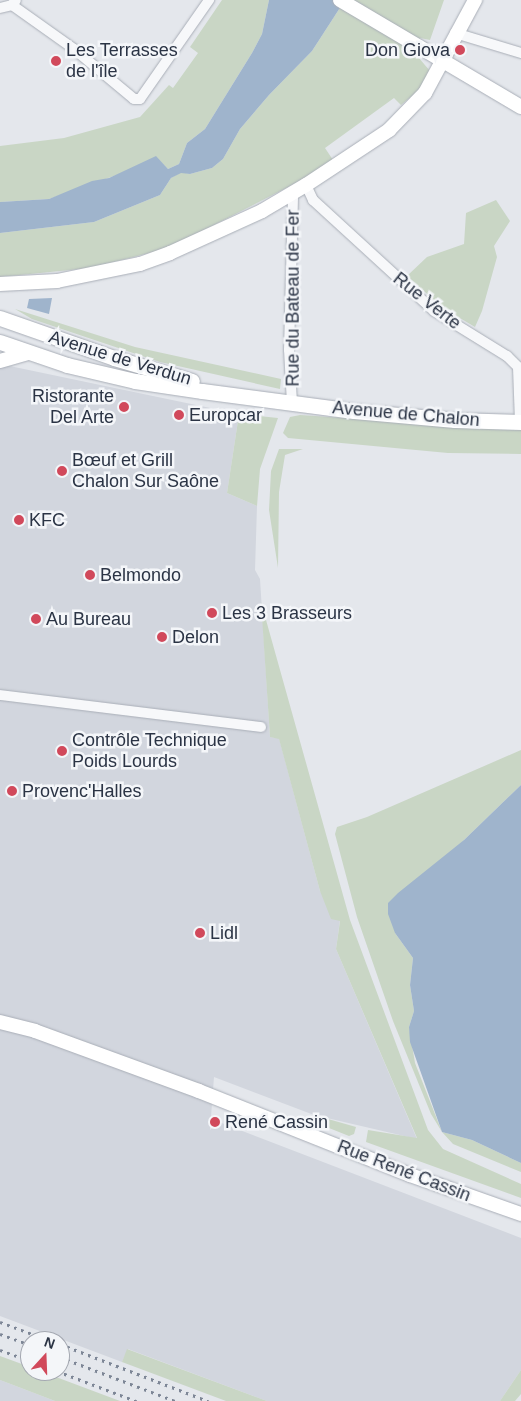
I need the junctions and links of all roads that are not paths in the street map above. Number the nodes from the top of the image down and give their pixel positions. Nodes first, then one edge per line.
1 (209, 0) edge
2 (340, 0) edge
3 (475, 0) edge
4 (14, 3) edge
5 (0, 8) edge
6 (455, 33) junction
7 (521, 53) edge
8 (442, 61) junction
9 (521, 107) edge
10 (306, 185) junction
11 (289, 195) junction
12 (0, 284) edge
13 (0, 318) edge
14 (0, 342) edge
15 (28, 353) junction
16 (0, 361) edge
17 (242, 395) junction
18 (292, 403) junction
19 (520, 422) edge
20 (0, 695) edge
21 (261, 727) dead end
22 (0, 1012) edge
23 (0, 1022) edge
24 (35, 1031) junction
25 (521, 1214) edge

1 - 4 street
2 - 8 main road
3 - 6 main road
4 - 5 street
6 - 7 street
6 - 8 main road
8 - 9 main road
8 - 10 main road
10 - 11 main road
10 - 19 street, Rue Verte
11 - 12 main road
11 - 18 street, Rue du Bateau de Fer
13 - 17 main road, Avenue de Verdun
14 - 15 main road, Avenue de Verdun
15 - 16 main road
15 - 17 main road, Avenue de Verdun
17 - 18 main road, Avenue de Verdun
18 - 19 main road, Avenue de Chalon
20 - 21 street
22 - 24 main road, Rue René Cassin
23 - 24 main road, Rue René Cassin
24 - 25 main road, Rue René Cassin

